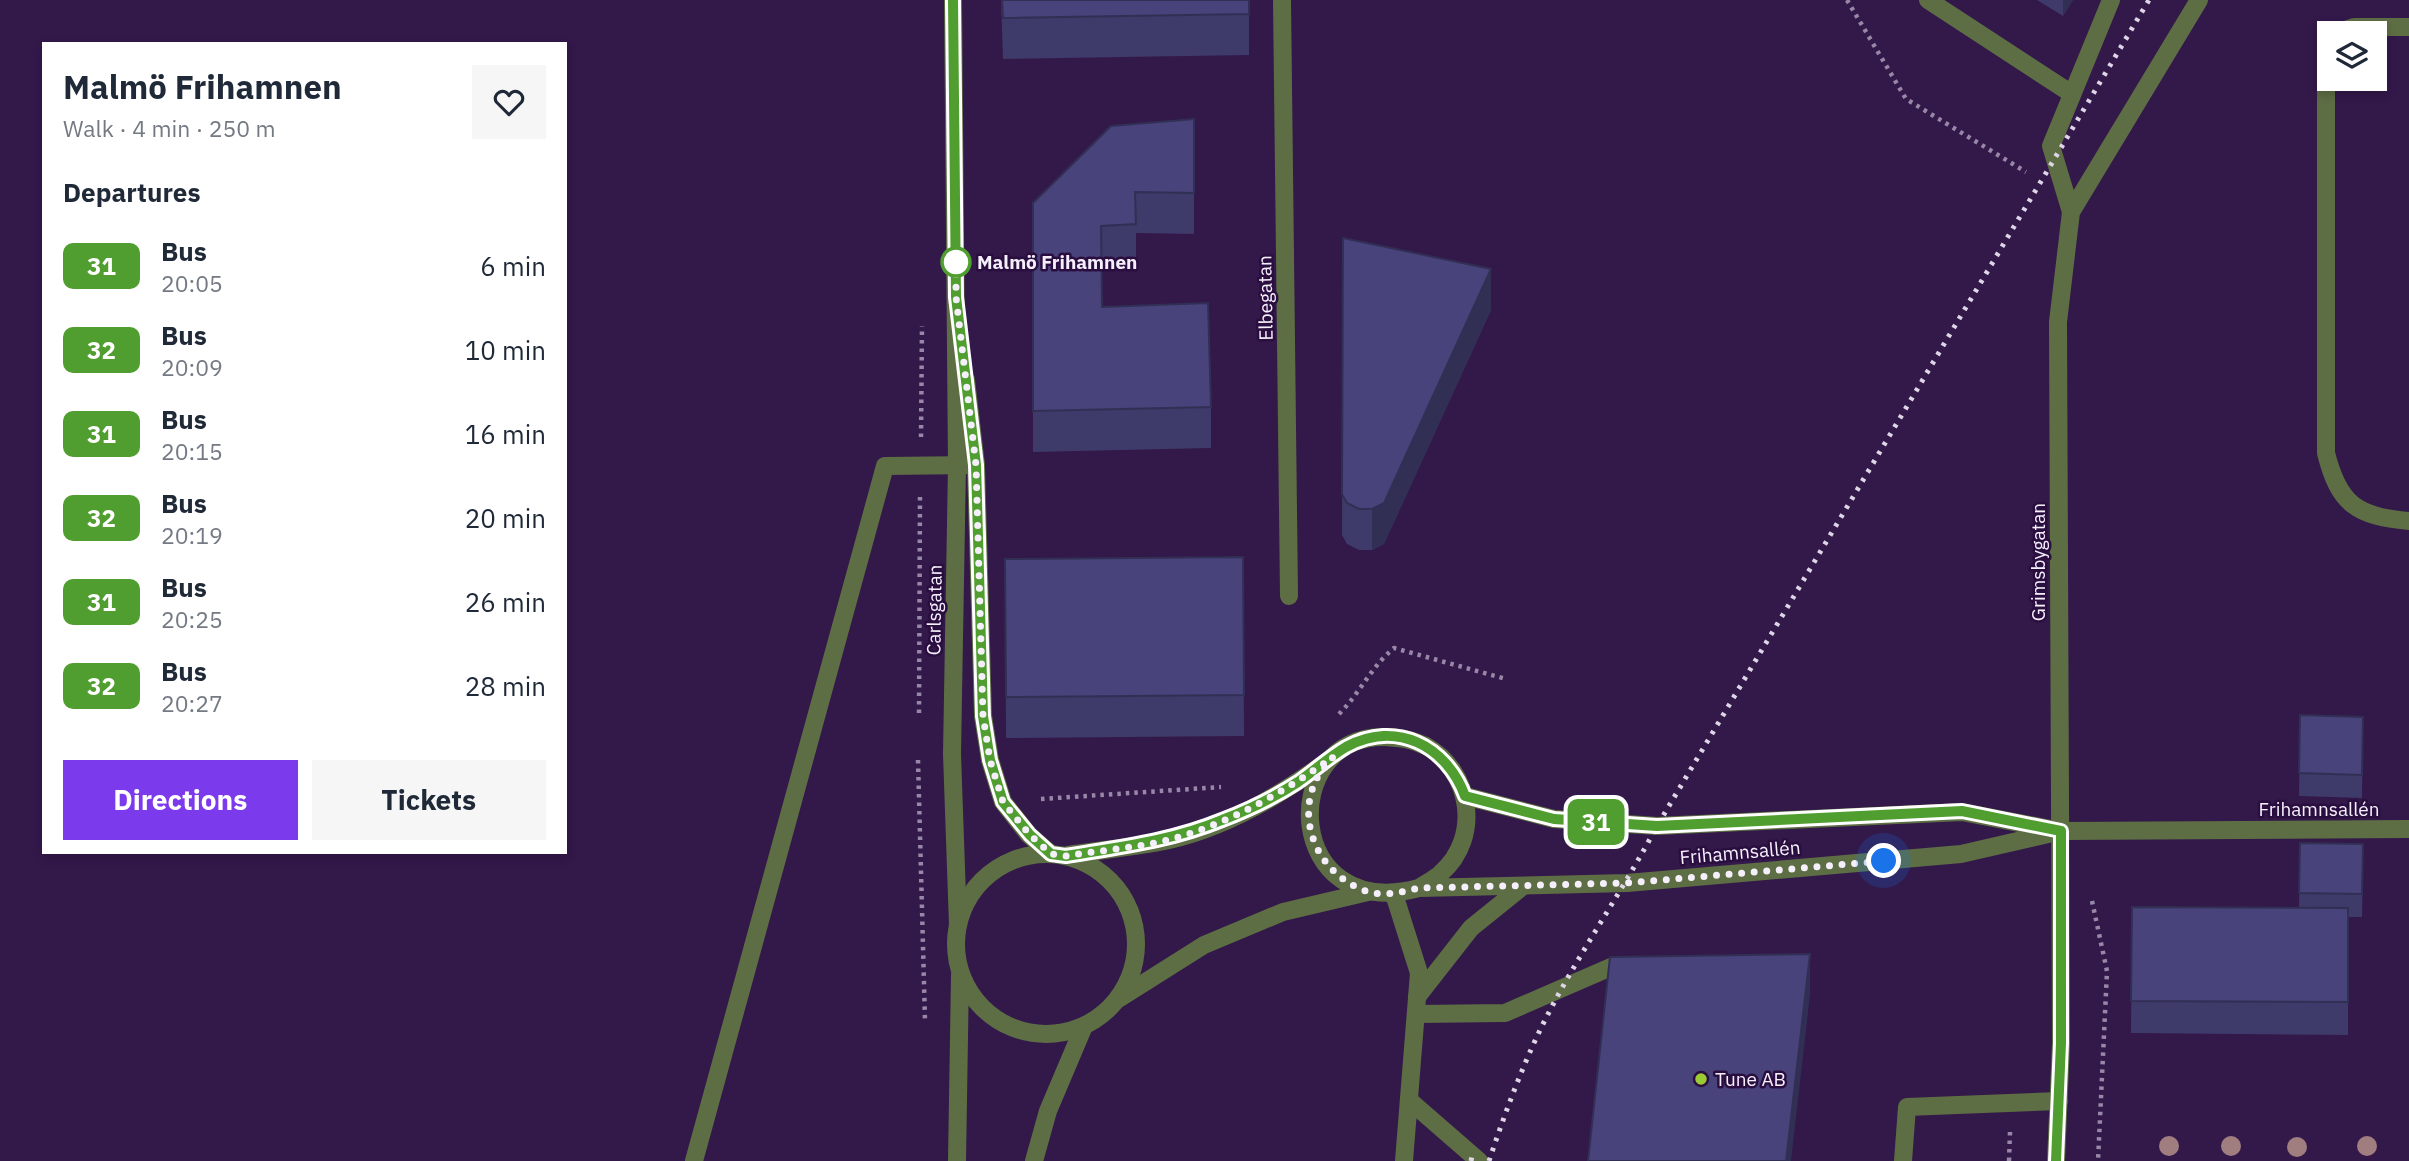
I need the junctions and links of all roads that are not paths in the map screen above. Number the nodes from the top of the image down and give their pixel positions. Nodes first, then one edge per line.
1 (953, 0) edge
2 (1282, 0) edge
3 (1928, 0) edge
4 (2110, 0) edge
5 (2199, 0) edge
6 (2387, 27) edge
7 (2409, 27) edge
8 (2326, 91) edge
9 (2072, 94) junction
10 (2071, 212) junction
11 (956, 297) junction
12 (957, 465) junction
13 (976, 465) junction
14 (2409, 521) edge
15 (1289, 596) dead end
16 (1333, 757) junction
17 (1465, 796) junction
18 (2409, 829) edge
19 (2061, 831) junction
20 (1058, 855) junction
21 (1523, 886) junction
22 (1419, 888) junction
23 (1368, 892) junction
24 (1394, 894) junction
25 (958, 925) junction
26 (1647, 965) edge
27 (960, 968) junction
28 (1117, 1000) junction
29 (1417, 1005) junction
30 (1084, 1026) junction
31 (1410, 1101) junction
32 (2059, 1101) junction
33 (694, 1161) edge
34 (957, 1161) edge
35 (1034, 1161) edge
36 (1404, 1161) edge
37 (1479, 1161) edge
38 (1903, 1161) edge
39 (2056, 1161) edge

1 - 11 street, Carlsgatan
2 - 15 street, Elbegatan
3 - 9 street
4 - 9 street
5 - 10 street, Grimsbygatan
6 - 7 street
8 - 14 street
9 - 10 street
10 - 19 street, Grimsbygatan
11 - 12 street, Carlsgatan
11 - 13 street, Carlsgatan
12 - 13 street
12 - 25 street, Carlsgatan
12 - 33 street
13 - 20 street, Carlsgatan
16 - 17 street
16 - 20 street
16 - 23 street
17 - 19 street, Frihamnsallén
17 - 22 street
18 - 19 street, Frihamnsallén
19 - 21 street, Frihamnsallén
19 - 32 street, Grimsbygatan
20 - 25 street
20 - 28 street
21 - 22 street, Frihamnsallén
21 - 29 street
22 - 24 street
23 - 24 street
23 - 28 street
24 - 29 street
25 - 27 street
26 - 29 street
27 - 30 street
27 - 34 street
28 - 30 street
29 - 31 street
30 - 35 street
31 - 36 street
31 - 37 street
32 - 38 street
32 - 39 street, Grimsbygatan

